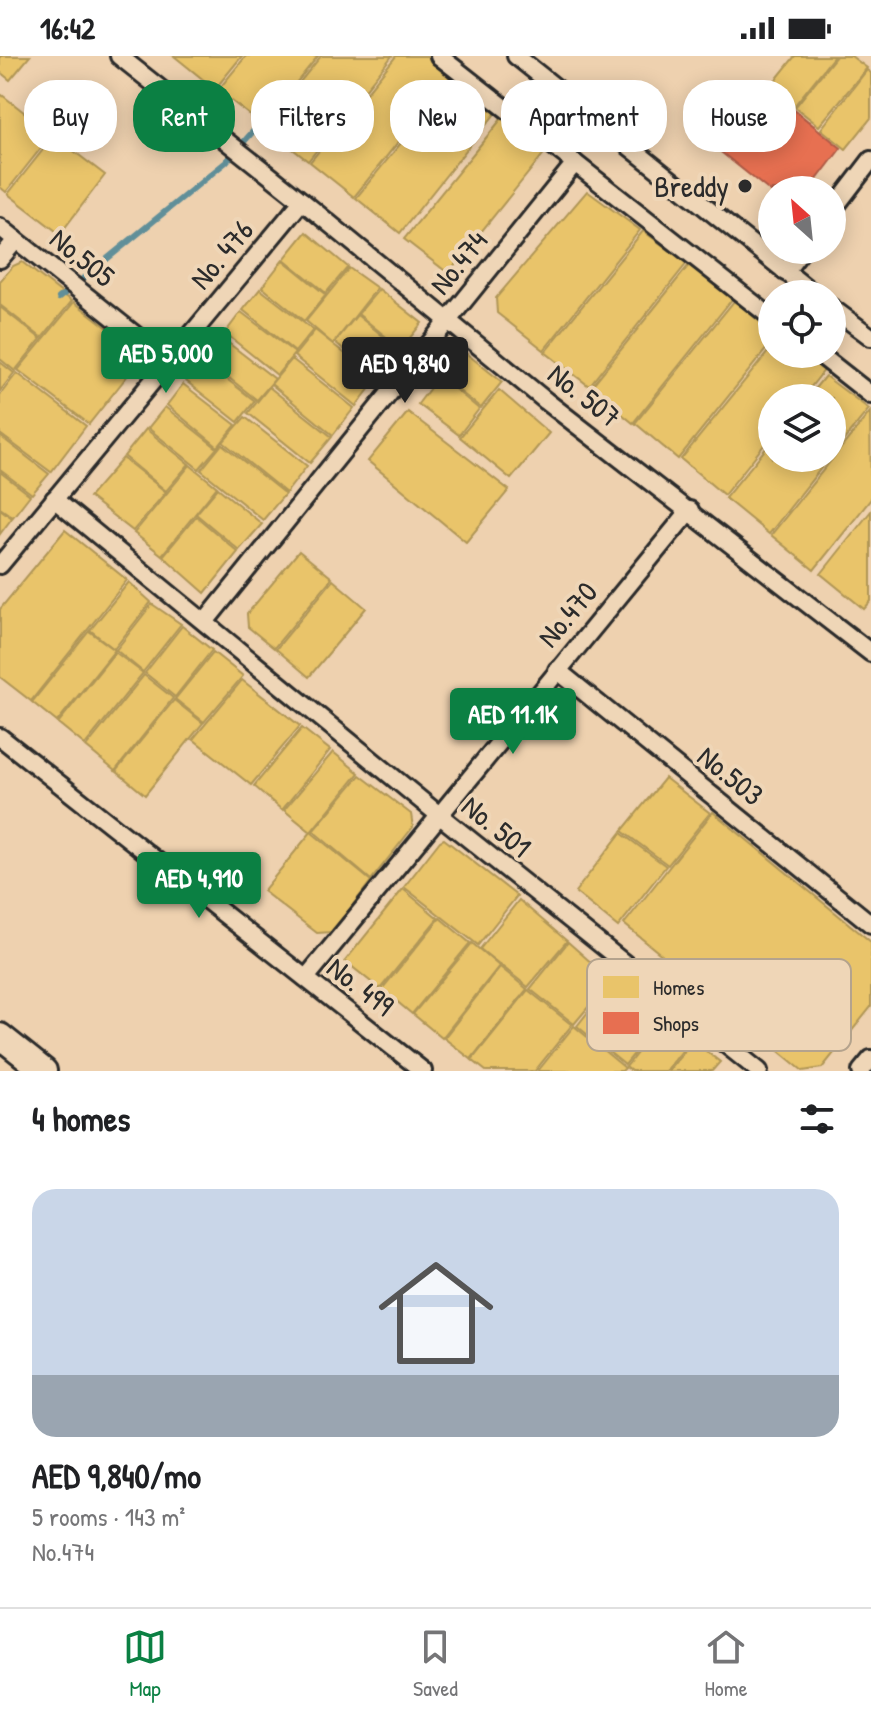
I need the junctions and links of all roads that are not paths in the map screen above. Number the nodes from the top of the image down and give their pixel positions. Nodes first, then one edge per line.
1 (119, 56) edge
2 (439, 56) edge
3 (516, 56) edge
4 (871, 160) edge
5 (575, 163) junction
6 (846, 193) edge
7 (302, 201) junction
8 (0, 227) edge
9 (16, 240) junction
10 (0, 259) edge
11 (791, 264) edge
12 (785, 272) junction
13 (796, 280) edge
14 (758, 307) edge
15 (846, 318) edge
16 (447, 319) junction
17 (871, 337) edge
18 (168, 361) junction
19 (837, 368) edge
20 (871, 395) edge
21 (54, 499) junction
22 (690, 510) junction
23 (0, 565) edge
24 (205, 622) junction
25 (871, 653) edge
26 (557, 670) junction
27 (0, 737) edge
28 (439, 815) junction
29 (871, 924) edge
30 (619, 959) edge
31 (306, 978) junction
32 (0, 1036) edge
33 (734, 1051) edge
34 (871, 1059) edge
35 (44, 1071) edge
36 (423, 1071) edge
37 (759, 1071) edge
38 (861, 1071) edge

1 - 7 street, No. 507
2 - 5 street
3 - 12 street
4 - 6 street
5 - 14 street
5 - 16 street, No.474
7 - 16 street, No. 507
7 - 18 street, No. 476
8 - 9 street, No,505
9 - 10 street
9 - 18 street, No,505
11 - 12 street
12 - 13 street
15 - 17 street
16 - 22 street, No. 507
16 - 24 street, No.474
18 - 21 street, No. 476
19 - 20 street
21 - 23 street, No. 476
21 - 24 street, No. 501
22 - 25 street, No. 507
22 - 26 street, No.470
24 - 28 street, No. 501
26 - 28 street, No.470
26 - 29 street, No.503
27 - 31 street, No. 499
28 - 30 street, No. 501
28 - 31 street, No.470
31 - 36 street, No. 499
32 - 35 street
33 - 37 street, No. 501
34 - 38 street

